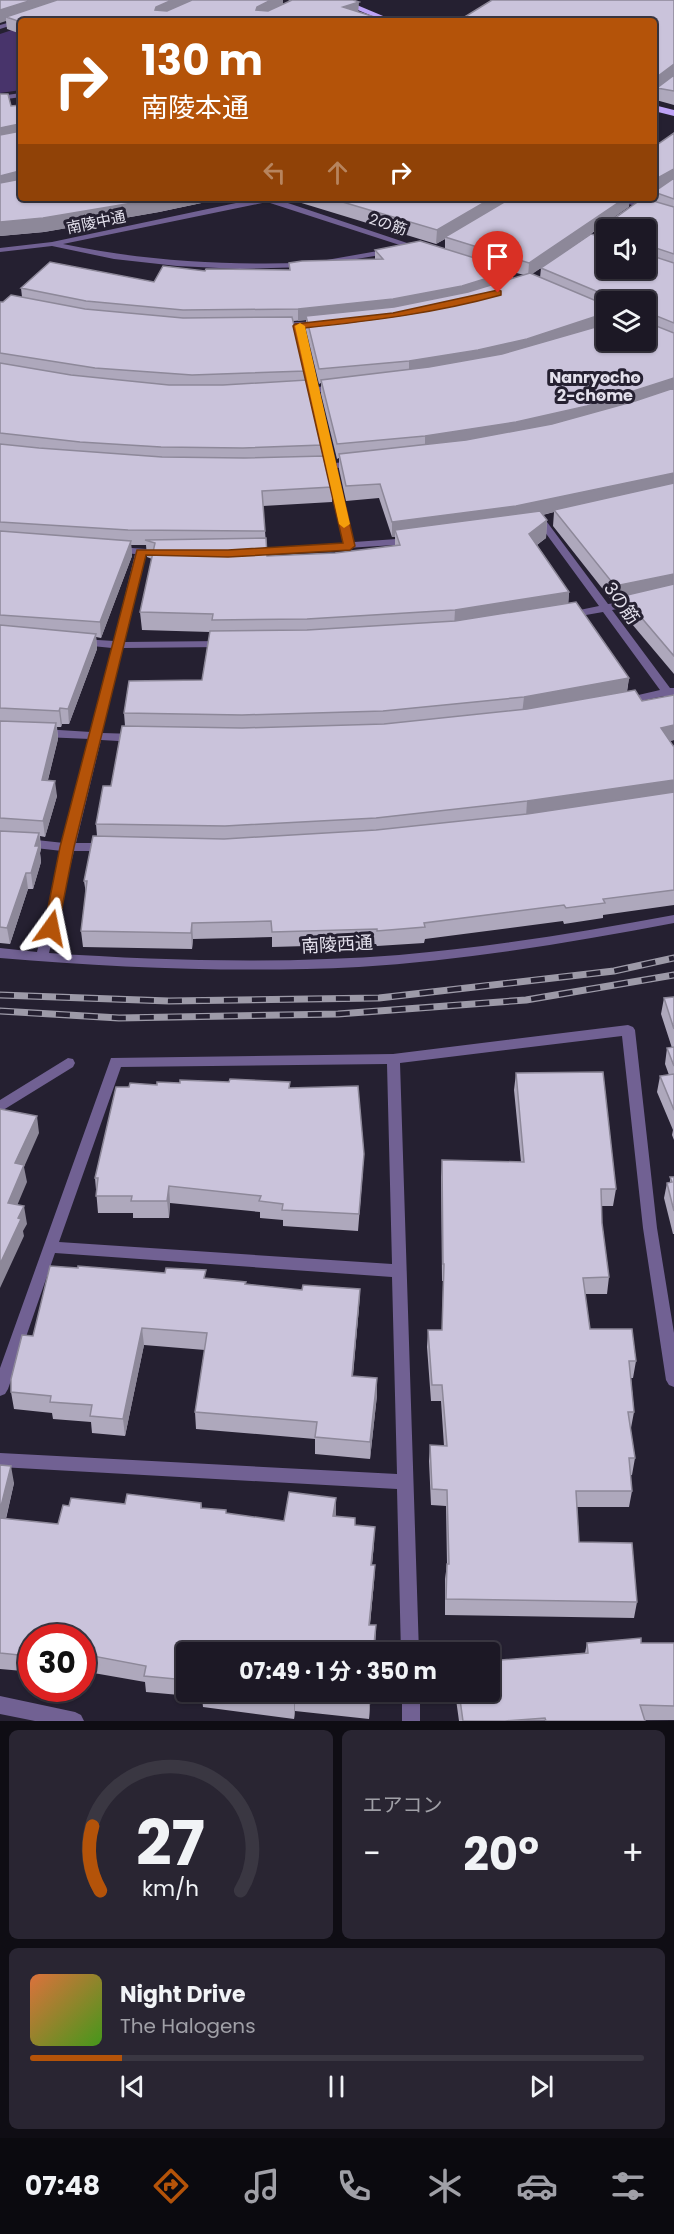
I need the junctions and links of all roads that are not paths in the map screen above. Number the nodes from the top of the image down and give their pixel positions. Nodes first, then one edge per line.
1 (338, 0) edge
2 (34, 17) edge
3 (31, 18) edge
4 (383, 18) edge
5 (18, 22) edge
6 (0, 27) edge
7 (674, 80) edge
8 (657, 94) edge
9 (18, 95) edge
10 (0, 98) edge
11 (657, 109) edge
12 (674, 113) edge
13 (257, 201) edge
14 (273, 201) edge
15 (625, 201) edge
16 (648, 201) edge
17 (640, 206) junction
18 (631, 212) edge
19 (674, 218) edge
20 (52, 244) junction
21 (410, 246) junction
22 (0, 250) edge
23 (432, 252) edge
24 (332, 323) edge
25 (298, 326) junction
26 (269, 327) edge
27 (344, 387) edge
28 (314, 389) junction
29 (279, 392) edge
30 (363, 463) edge
31 (296, 467) edge
32 (330, 467) junction
33 (532, 525) edge
34 (417, 540) edge
35 (350, 546) junction
36 (108, 550) edge
37 (141, 552) junction
38 (174, 553) edge
39 (238, 553) edge
40 (649, 599) edge
41 (607, 609) junction
42 (560, 616) edge
43 (71, 641) edge
44 (236, 643) edge
45 (118, 645) junction
46 (672, 695) edge
47 (616, 703) edge
48 (32, 732) edge
49 (96, 737) junction
50 (153, 739) edge
51 (0, 840) edge
52 (67, 847) junction
53 (115, 847) edge
54 (674, 919) edge
55 (0, 953) edge
56 (42, 957) junction
57 (393, 1059) junction
58 (68, 1063) dead end
59 (0, 1107) edge
60 (50, 1247) junction
61 (399, 1271) junction
62 (674, 1380) edge
63 (0, 1389) edge
64 (0, 1460) edge
65 (405, 1482) junction
66 (410, 1642) edge
67 (411, 1702) edge
68 (0, 1705) edge
69 (75, 1721) edge
70 (411, 1721) edge

1 - 4 main road
2 - 3 street
5 - 6 street
7 - 8 street
9 - 10 street
11 - 12 main road
13 - 20 street, 南陵中通
14 - 21 street, 2の筋
15 - 17 street
16 - 17 street
17 - 18 street
17 - 19 street
20 - 21 street
20 - 22 street, 南陵中通
21 - 23 street, 2の筋
24 - 25 street
25 - 26 street
25 - 28 street
27 - 28 street
28 - 29 street
28 - 32 street
30 - 32 street
31 - 32 street
32 - 35 street
33 - 41 street, 3の筋
34 - 35 street
35 - 39 street
36 - 37 street
37 - 38 street
37 - 45 street
40 - 41 street
41 - 42 street
41 - 46 street, 3の筋
43 - 45 street
44 - 45 street
45 - 49 street
46 - 47 street
48 - 49 street
49 - 50 street
49 - 52 street
51 - 52 street
52 - 53 street
52 - 56 street
54 - 56 street, 南陵西通
55 - 56 street, 南陵西通
57 - 60 street
57 - 61 street
57 - 62 street
58 - 59 street
60 - 61 street
60 - 63 street
61 - 65 street
64 - 65 street
65 - 66 street
67 - 70 street
68 - 69 street

